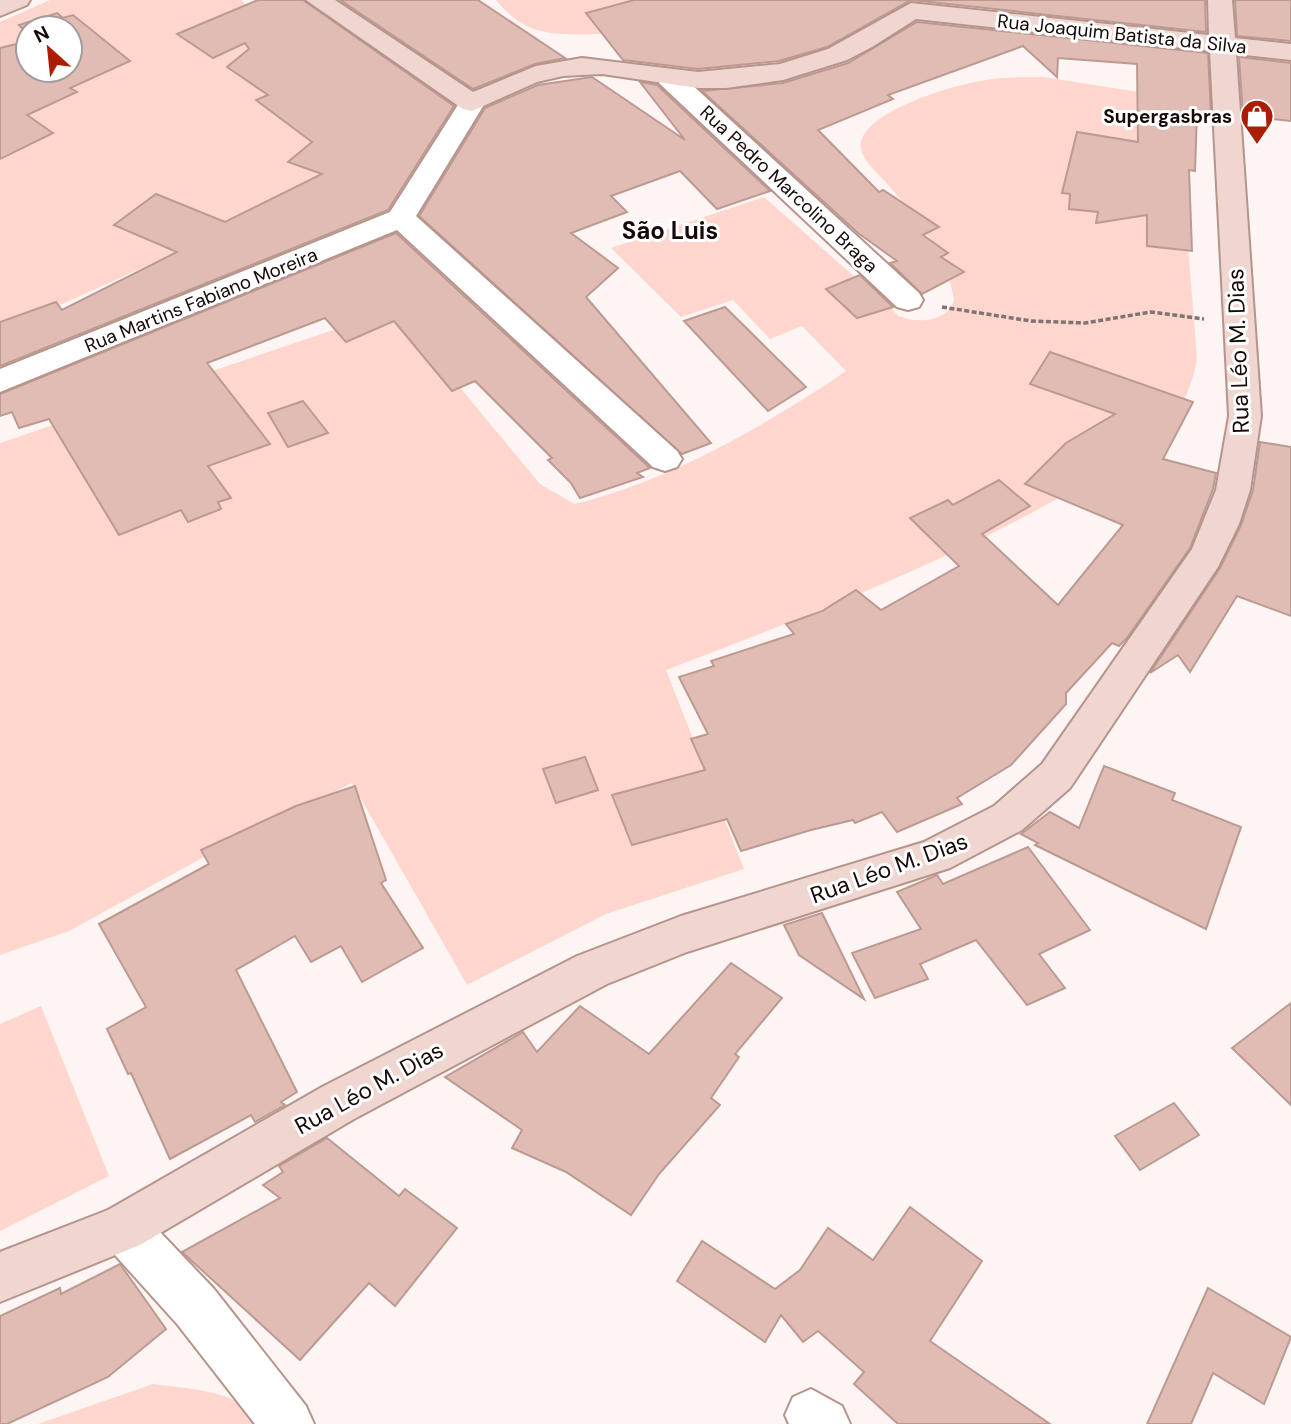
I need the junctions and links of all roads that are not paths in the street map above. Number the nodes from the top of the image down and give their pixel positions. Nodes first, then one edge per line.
1 (18, 0) edge
2 (318, 0) edge
3 (1220, 0) edge
4 (911, 5) edge
5 (0, 8) edge
6 (1221, 44) junction
7 (1291, 52) edge
8 (669, 78) junction
9 (472, 103) junction
10 (401, 218) junction
11 (908, 300) road end
12 (0, 381) edge
13 (665, 459) dead end
14 (123, 1228) junction
15 (0, 1277) edge
16 (288, 1424) edge

1 - 5 street
2 - 9 street
3 - 6 street, Rua Léo M. Dias
4 - 6 street, Rua Joaquim Batista da Silva
4 - 8 street
6 - 7 street, Rua Joaquim Batista da Silva
6 - 14 street, Rua Léo M. Dias
8 - 9 street
8 - 11 street, Rua Pedro Marcolino Braga
9 - 10 street
10 - 12 street, Rua Martins Fabiano Moreira
10 - 13 street
14 - 15 street, Rua Léo M. Dias
14 - 16 street

